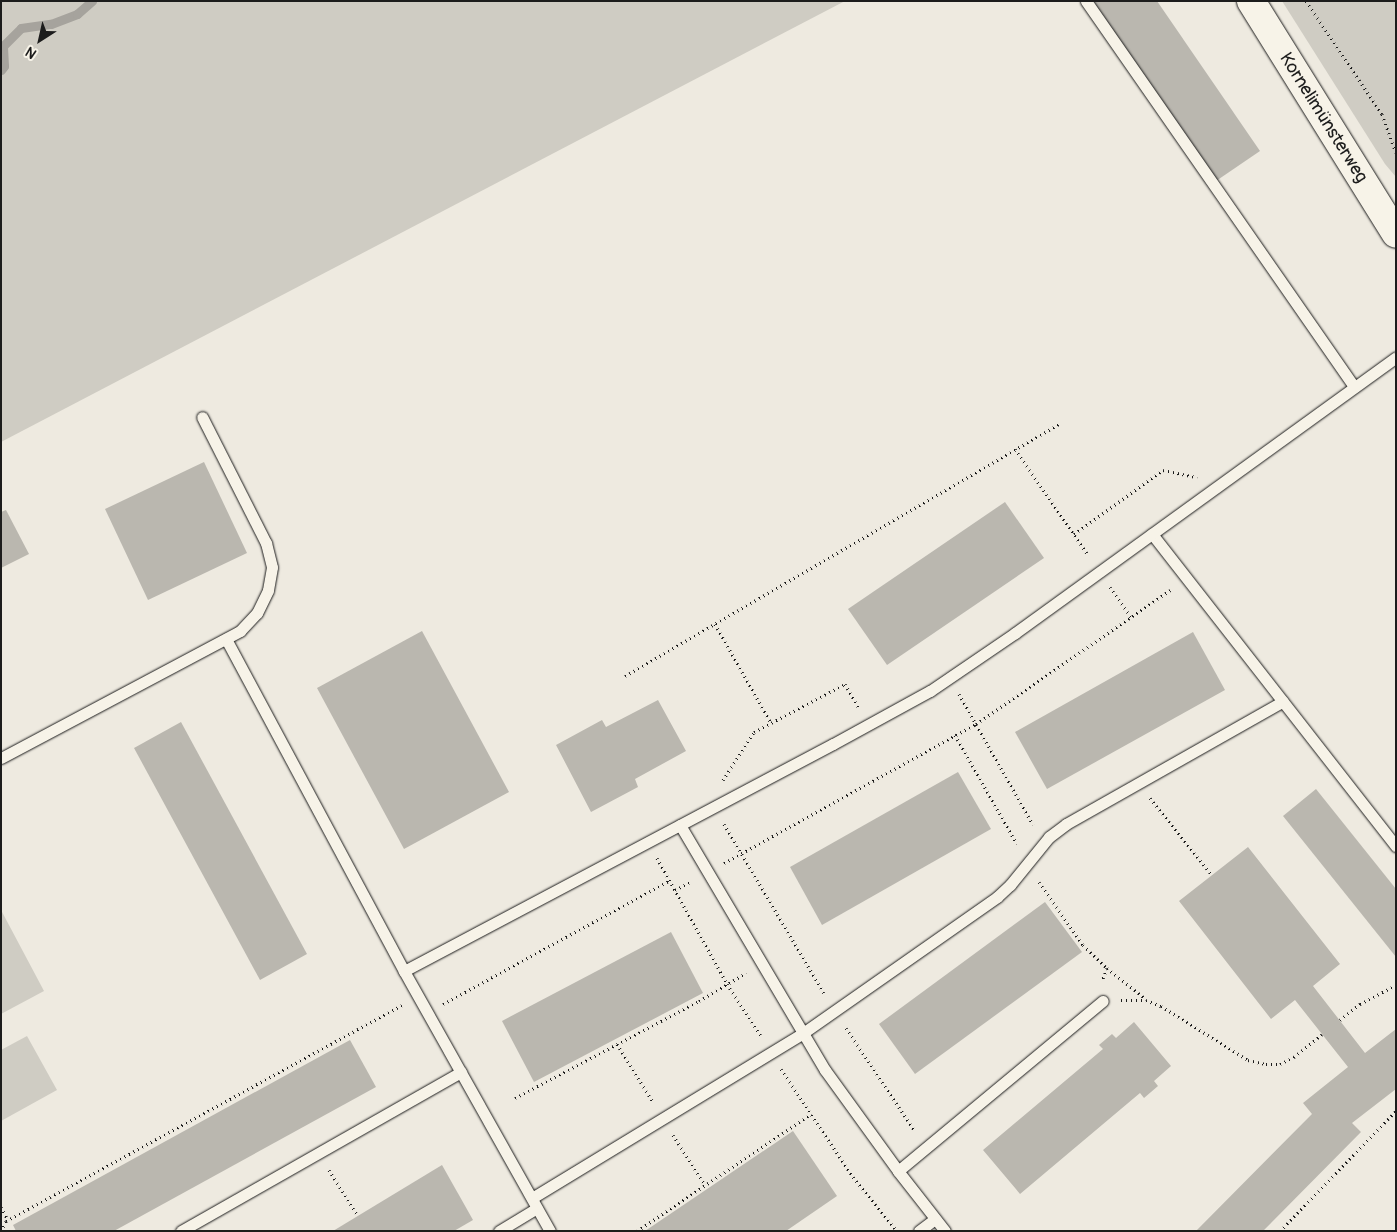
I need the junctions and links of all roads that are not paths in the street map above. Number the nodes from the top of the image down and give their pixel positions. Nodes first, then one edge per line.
1 (1086, 1) edge
2 (1251, 1) edge
3 (1396, 234) edge
4 (1396, 357) edge
5 (1354, 387) junction
6 (202, 417) dead end
7 (1152, 534) junction
8 (226, 639) junction
9 (1283, 701) junction
10 (1, 758) edge
11 (680, 826) junction
12 (1396, 846) edge
13 (404, 970) junction
14 (1103, 1000) road end
15 (803, 1033) junction
16 (461, 1072) junction
17 (898, 1171) junction
18 (534, 1203) junction
19 (935, 1218) junction
20 (181, 1231) edge
21 (500, 1231) edge
22 (550, 1231) edge
23 (920, 1231) edge
24 (945, 1231) edge

1 - 5 lane
2 - 3 street, Kornelimünsterweg
4 - 5 lane
5 - 7 lane
6 - 8 lane
7 - 9 lane
7 - 11 lane
8 - 10 lane
8 - 13 lane
9 - 12 lane
9 - 15 lane
11 - 13 lane
11 - 15 lane
13 - 16 lane
14 - 17 lane
15 - 17 lane
15 - 18 lane
16 - 18 lane
16 - 20 lane
17 - 19 lane
18 - 21 lane
18 - 22 lane
19 - 23 lane
19 - 24 lane

